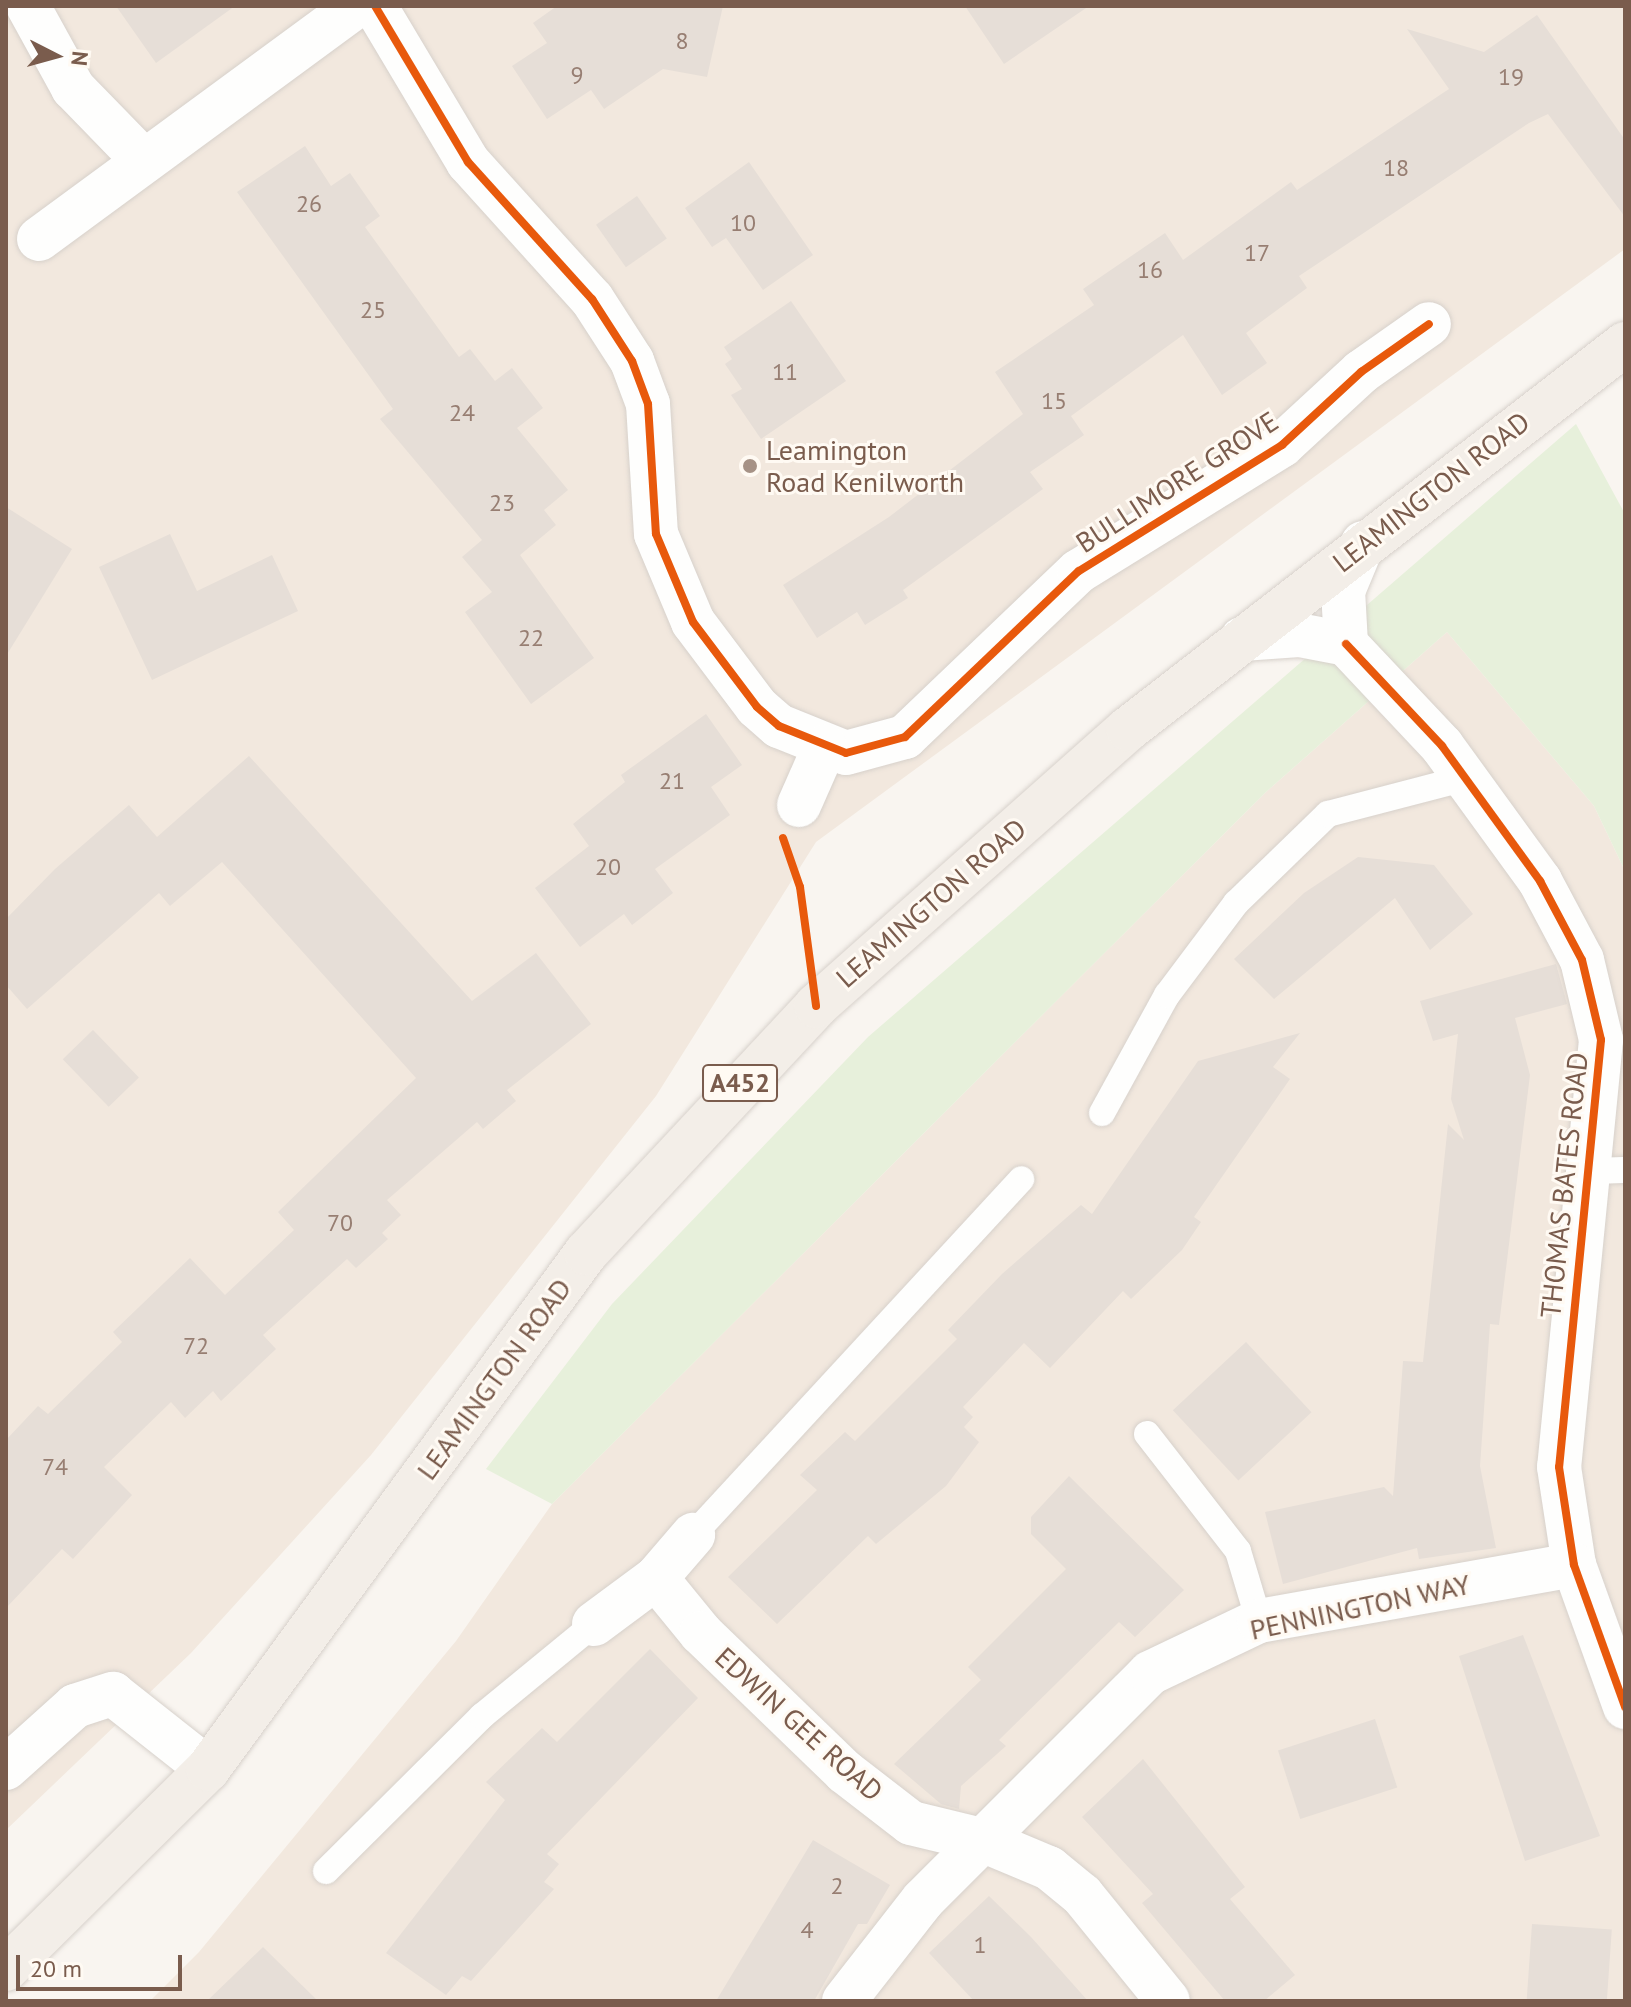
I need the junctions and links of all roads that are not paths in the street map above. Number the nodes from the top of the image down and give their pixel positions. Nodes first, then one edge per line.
1 (28, 6) edge
2 (356, 6) edge
3 (375, 6) edge
4 (144, 161) junction
5 (39, 239) dead end
6 (1429, 324) dead end
7 (1625, 344) edge
8 (1363, 543) junction
9 (1242, 639) junction
10 (1346, 644) junction
11 (825, 746) junction
12 (1466, 778) junction
13 (799, 805) dead end
14 (1102, 1113) dead end
15 (1609, 1170) edge
16 (1021, 1179) dead end
17 (1147, 1434) dead end
18 (693, 1535) joint
19 (1574, 1565) junction
20 (656, 1578) junction
21 (1259, 1621) junction
22 (594, 1624) joint
23 (1625, 1707) edge
24 (6, 1768) edge
25 (208, 1769) junction
26 (982, 1840) junction
27 (326, 1871) dead end
28 (6, 1969) edge
29 (844, 2001) edge
30 (1168, 2001) edge

1 - 4 street
2 - 4 street
3 - 11 street, BULLIMORE GROVE
4 - 5 street
6 - 11 street, BULLIMORE GROVE
7 - 8 main road, LEAMINGTON ROAD / A452
8 - 9 main road, LEAMINGTON ROAD / A452
8 - 10 street
9 - 10 street
9 - 25 main road, LEAMINGTON ROAD / A452
10 - 12 street, THOMAS BATES ROAD
11 - 13 street
12 - 14 lane
12 - 15 street, THOMAS BATES ROAD
15 - 19 street, THOMAS BATES ROAD
16 - 18 lane
17 - 21 lane
18 - 20 street
19 - 21 street, PENNINGTON WAY
19 - 23 street, THOMAS BATES ROAD
20 - 22 street
20 - 26 street, EDWIN GEE ROAD
21 - 26 street, PENNINGTON WAY
22 - 27 lane
24 - 25 street
25 - 28 main road, LEAMINGTON ROAD / A452
26 - 29 street, PENNINGTON WAY
26 - 30 street, EDWIN GEE ROAD

